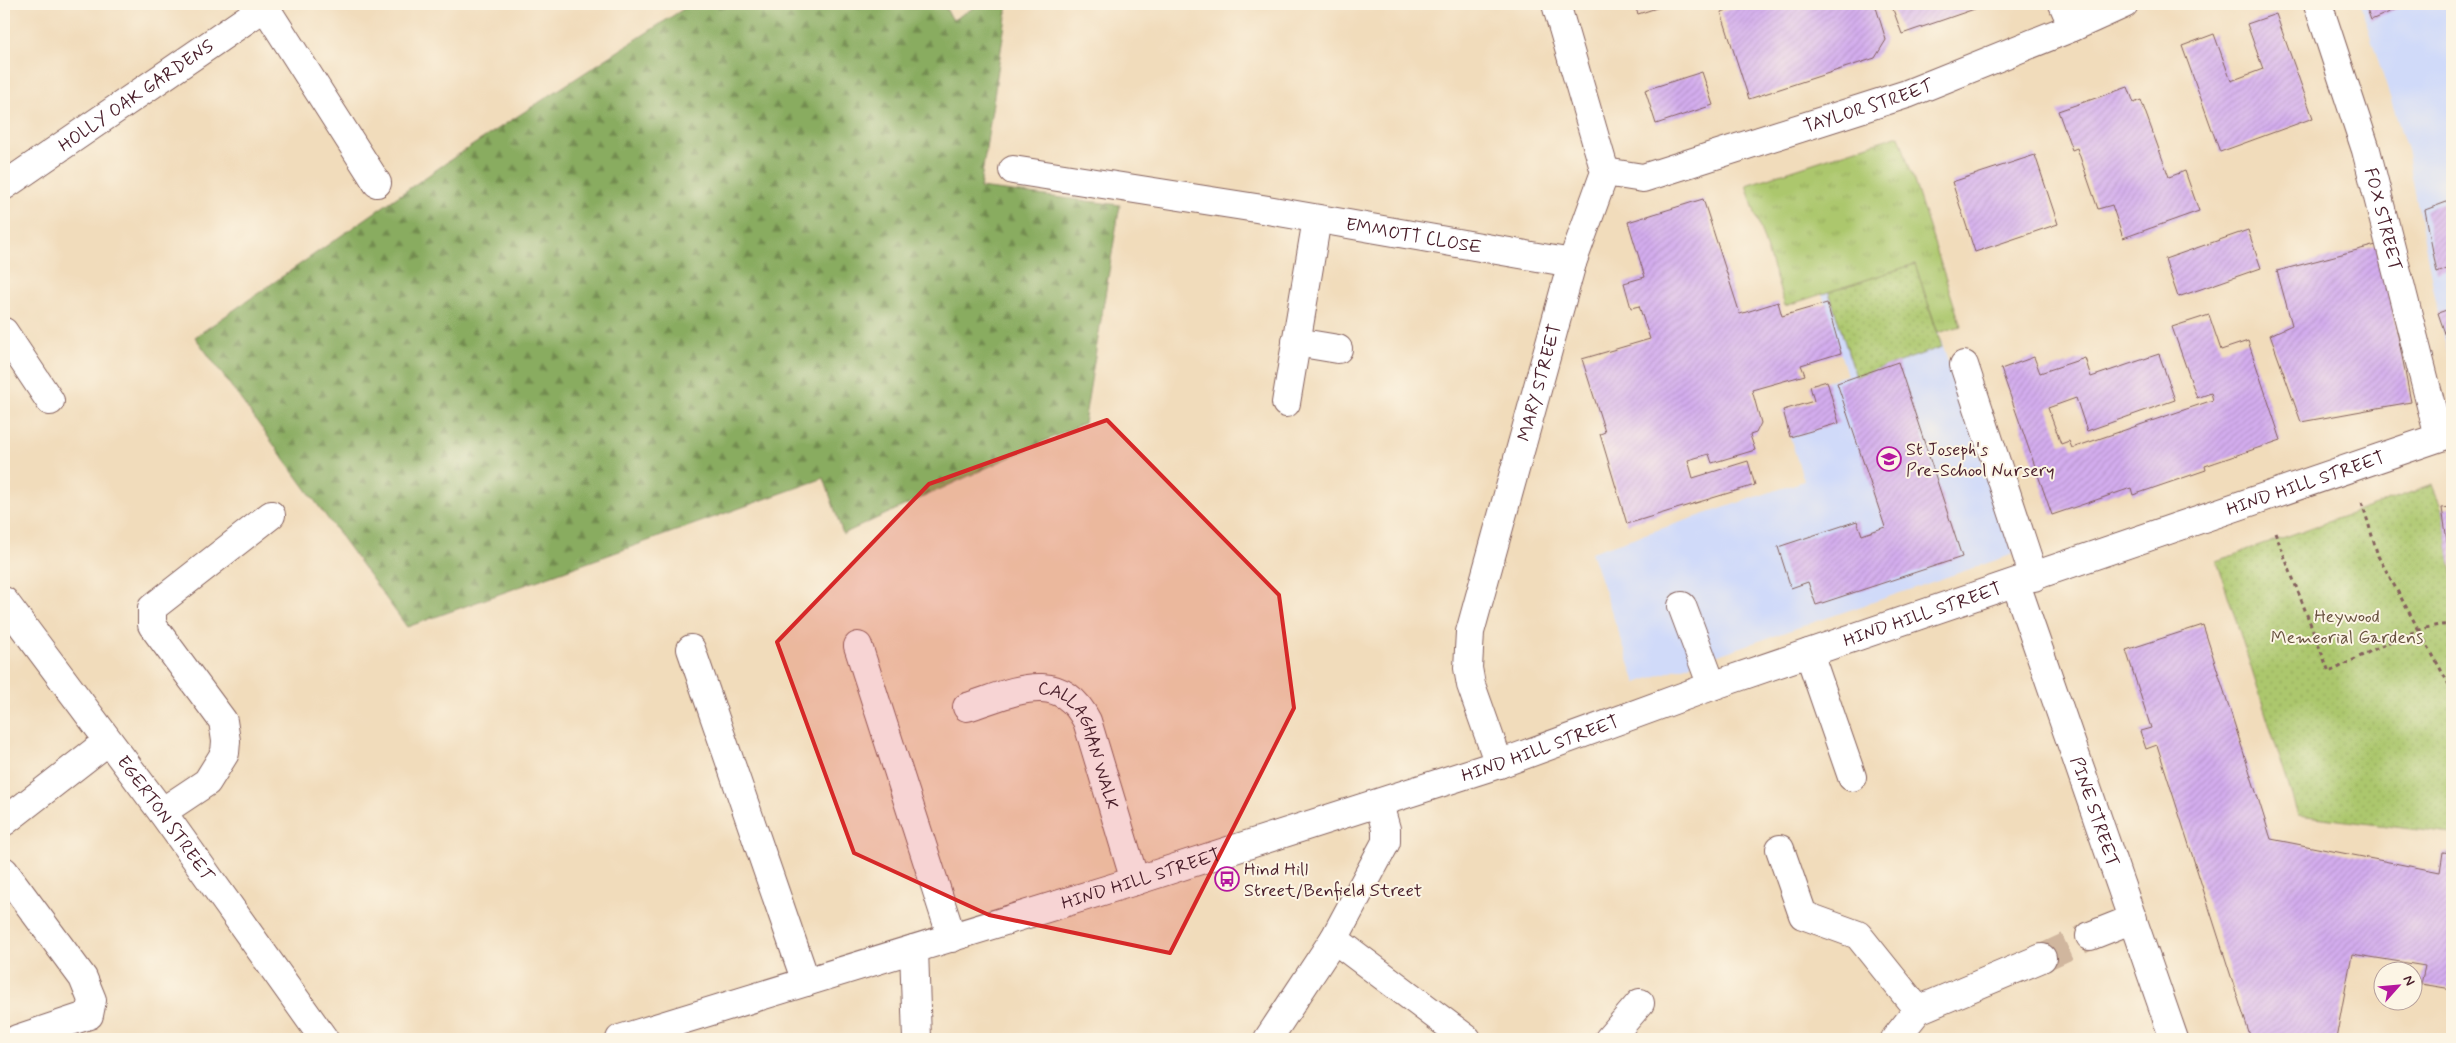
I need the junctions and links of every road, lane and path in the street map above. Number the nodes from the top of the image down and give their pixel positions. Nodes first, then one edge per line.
1 (1556, 4) edge
2 (2124, 4) edge
3 (2318, 4) edge
4 (267, 5) edge
5 (2068, 15) edge
6 (1013, 170) dead end
7 (1605, 172) junction
8 (377, 183) dead end
9 (4, 186) edge
10 (1317, 219) junction
11 (1572, 264) junction
12 (4, 332) edge
13 (1296, 342) junction
14 (1338, 349) dead end
15 (1964, 365) dead end
16 (50, 401) dead end
17 (1286, 403) dead end
18 (2446, 435) edge
19 (2352, 468) junction
20 (2262, 498) junction
21 (270, 515) dead end
22 (2025, 581) junction
23 (4, 602) edge
24 (1682, 606) dead end
25 (2452, 625) edge
26 (2419, 629) junction
27 (858, 646) dead end
28 (691, 649) dead end
29 (1809, 653) junction
30 (1712, 686) junction
31 (2452, 690) edge
32 (967, 707) dead end
33 (108, 741) junction
34 (1499, 764) junction
35 (1852, 777) dead end
36 (1379, 804) junction
37 (162, 812) junction
38 (4, 822) edge
39 (1780, 849) dead end
40 (4, 871) edge
41 (1135, 881) junction
42 (2133, 919) junction
43 (2090, 936) tunnel mouth
44 (952, 938) junction
45 (1334, 939) junction
46 (914, 949) junction
47 (2042, 958) tunnel mouth
48 (806, 982) junction
49 (1640, 1003) dead end
50 (1918, 1010) junction
51 (17, 1039) edge
52 (324, 1039) edge
53 (620, 1039) edge
54 (917, 1039) edge
55 (1268, 1039) edge
56 (1467, 1039) edge
57 (1609, 1039) edge
58 (1896, 1039) edge
59 (2174, 1039) edge

1 - 7 street
2 - 5 street, TAYLOR STREET
3 - 18 street, FOX STREET
4 - 8 street
4 - 9 street, HOLLY OAK GARDENS
5 - 7 street, TAYLOR STREET
6 - 10 street, EMMOTT CLOSE
7 - 11 street, MARY STREET
10 - 11 street, EMMOTT CLOSE
10 - 13 street
11 - 34 street, MARY STREET
12 - 16 street
13 - 14 street
13 - 17 street
15 - 22 street, PINE STREET
18 - 19 street, HIND HILL STREET
19 - 20 street, HIND HILL STREET
19 - 26 path
20 - 22 street, HIND HILL STREET
20 - 26 path
21 - 37 street
22 - 29 street, HIND HILL STREET
22 - 42 street, PINE STREET
23 - 33 street, EGERTON STREET
24 - 30 street
25 - 26 path
26 - 31 path
27 - 44 street
28 - 48 street
29 - 30 street, HIND HILL STREET
29 - 35 street
30 - 34 street, HIND HILL STREET
32 - 41 street, CALLAGHAN WALK
33 - 37 street, EGERTON STREET
33 - 38 street
34 - 36 street, HIND HILL STREET
36 - 41 street, HIND HILL STREET
36 - 45 street
37 - 52 street, EGERTON STREET
39 - 50 street
40 - 51 street
41 - 44 street, HIND HILL STREET
42 - 43 street
42 - 59 street, PINE STREET
44 - 46 street, HIND HILL STREET
45 - 55 street
45 - 56 street
46 - 48 street, HIND HILL STREET
46 - 54 street
47 - 50 street
48 - 53 street, HIND HILL STREET
49 - 57 street
50 - 58 street

